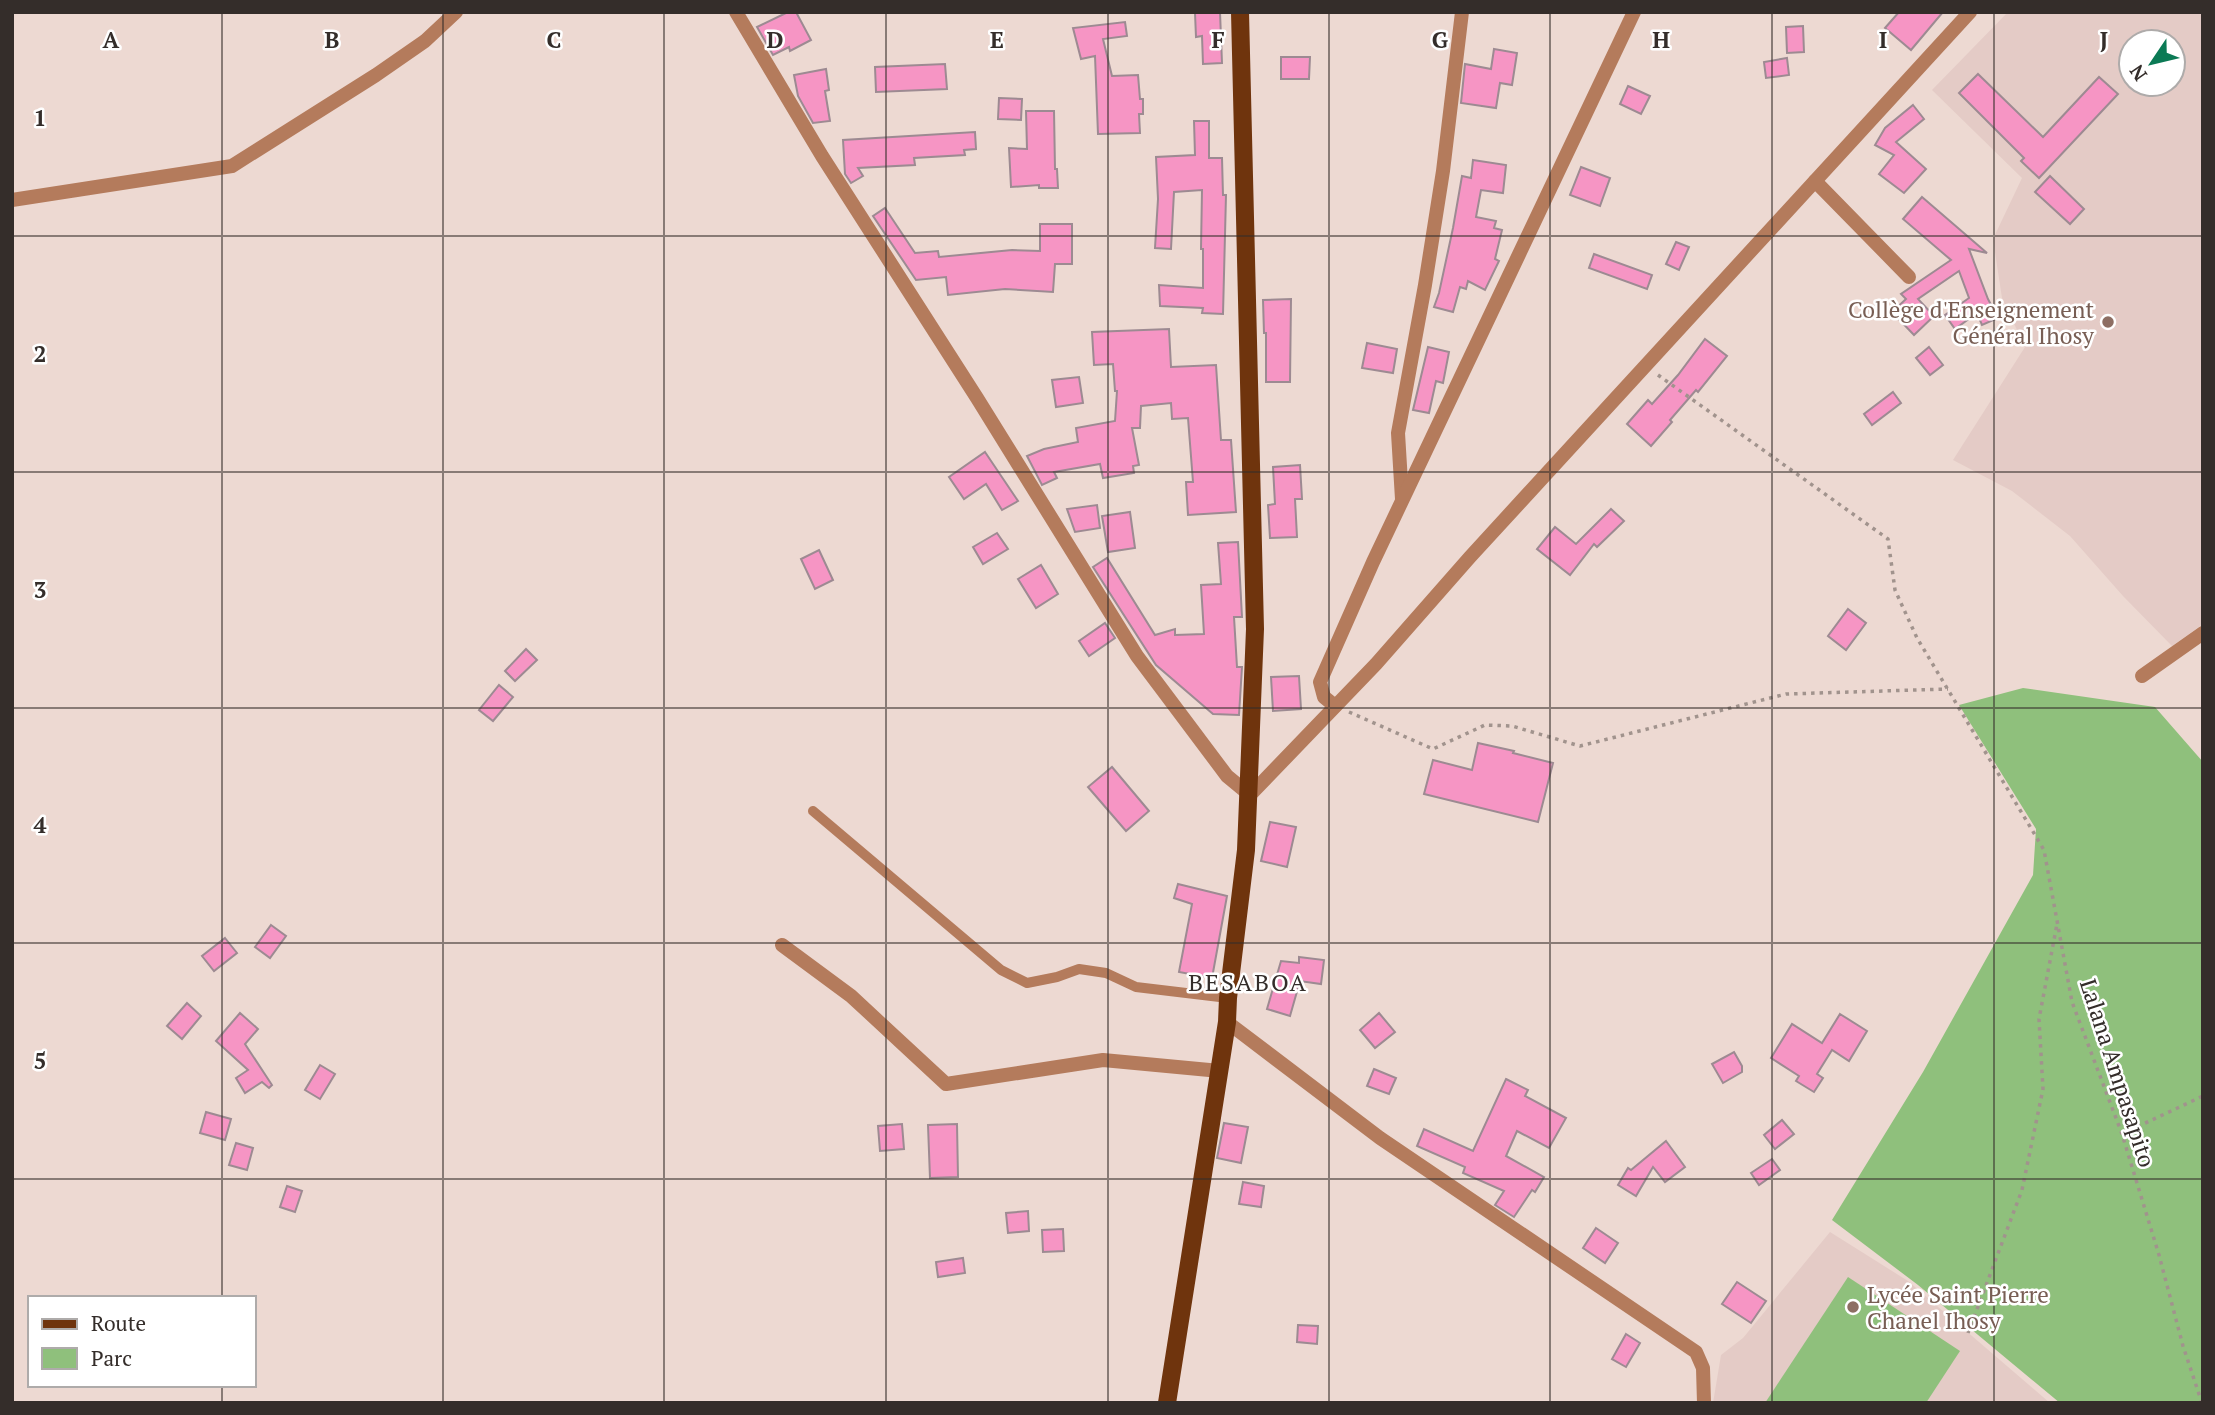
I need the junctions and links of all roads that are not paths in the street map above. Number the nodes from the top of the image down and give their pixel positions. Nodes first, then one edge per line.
1 (456, 12) edge
2 (736, 12) edge
3 (1240, 12) edge
4 (1462, 12) edge
5 (1634, 12) edge
6 (1970, 12) edge
7 (1815, 181) junction
8 (12, 200) edge
9 (1909, 277) dead end
10 (1402, 500) junction
11 (2203, 633) edge
12 (2142, 676) dead end
13 (1335, 706) junction
14 (1250, 795) junction
15 (813, 811) dead end
16 (782, 946) dead end
17 (1228, 998) junction
18 (1227, 1022) junction
19 (1220, 1071) junction
20 (1167, 1403) edge
21 (1703, 1403) edge

1 - 8 street
2 - 14 street
3 - 14 main road
4 - 10 street
5 - 10 street
6 - 7 street
7 - 9 street
7 - 13 street
10 - 13 street
11 - 12 street
13 - 14 street
14 - 17 main road
15 - 17 lane
16 - 19 street
17 - 18 main road
18 - 19 main road
18 - 21 street
19 - 20 main road

